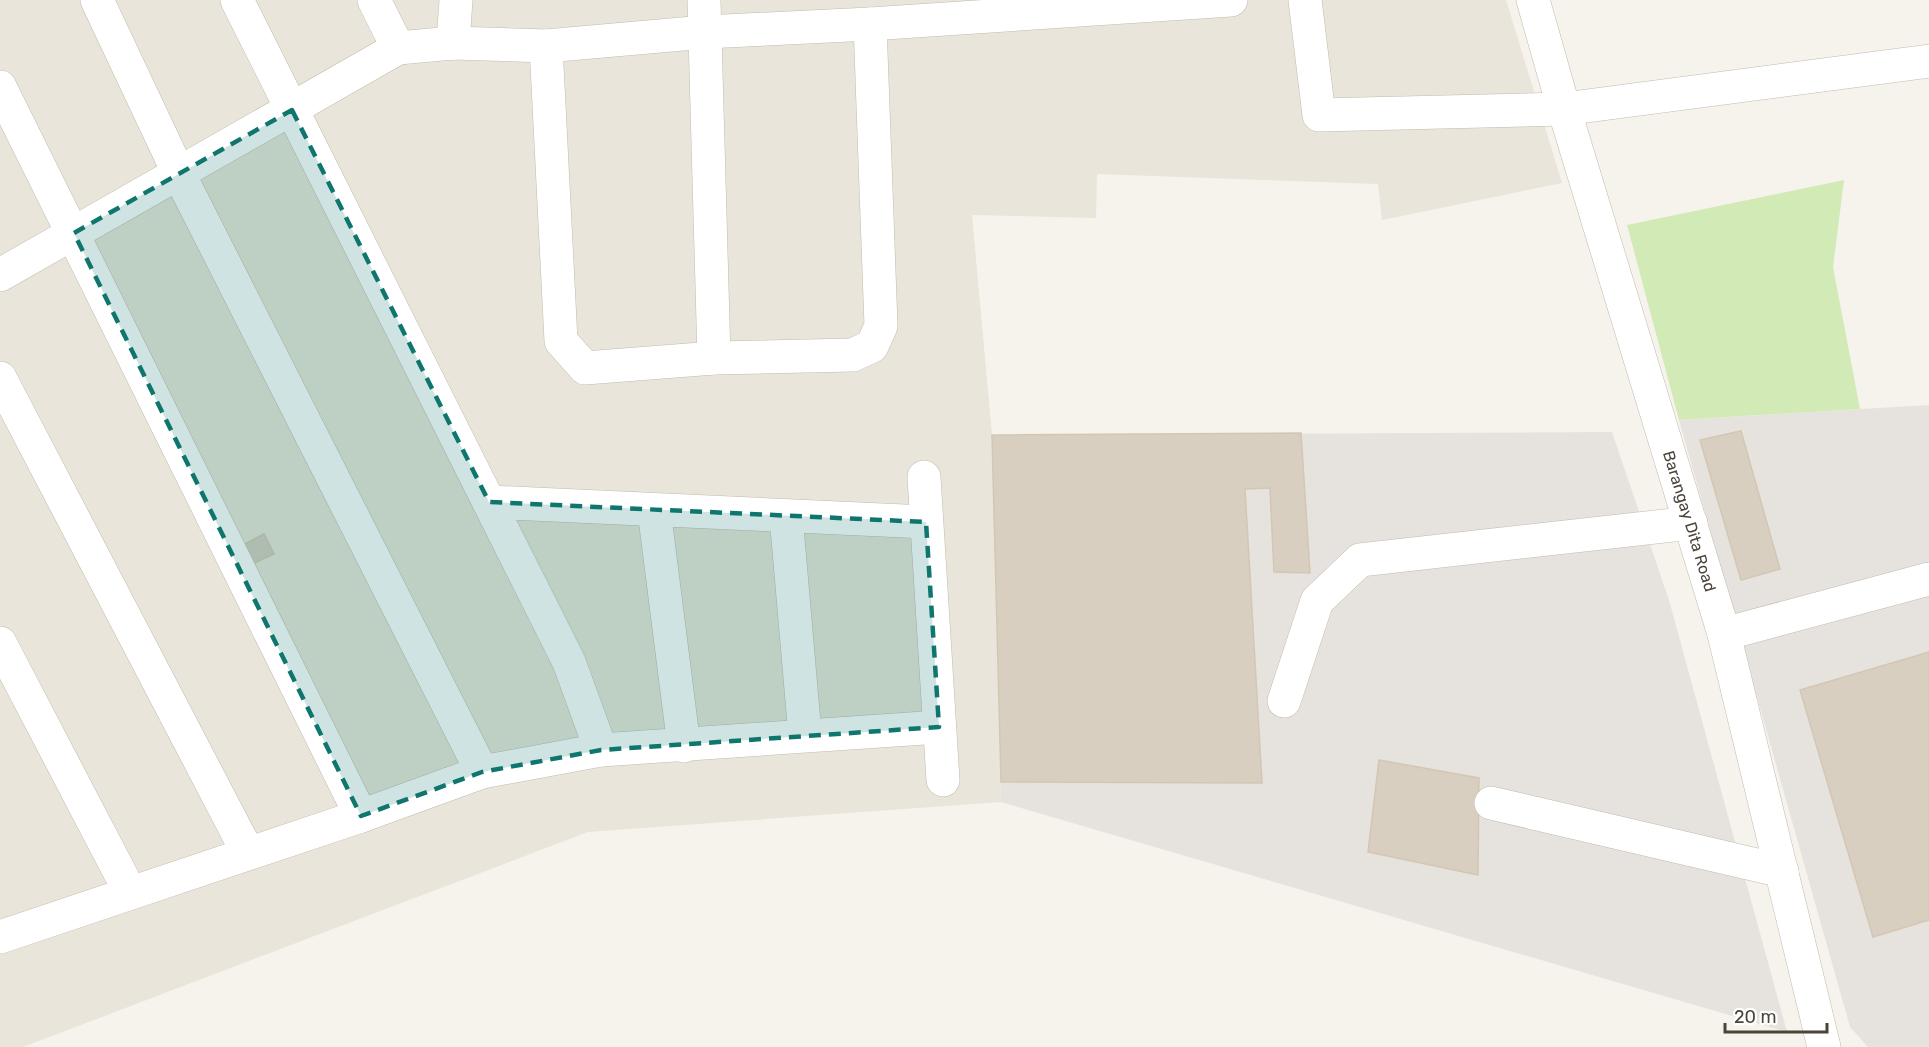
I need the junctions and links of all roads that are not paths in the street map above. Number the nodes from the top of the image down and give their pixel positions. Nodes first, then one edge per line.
1 (97, 0) edge
2 (237, 0) edge
3 (374, 0) edge
4 (456, 0) edge
5 (704, 0) edge
6 (1231, 0) edge
7 (1305, 0) edge
8 (1533, 0) edge
9 (870, 24) junction
10 (705, 32) junction
11 (453, 43) junction
12 (546, 46) junction
13 (398, 48) junction
14 (1929, 61) edge
15 (0, 87) edge
16 (1564, 109) junction
17 (292, 110) junction
18 (179, 174) junction
19 (74, 233) junction
20 (0, 275) edge
21 (714, 358) junction
22 (0, 378) edge
23 (924, 477) dead end
24 (489, 502) junction
25 (654, 510) junction
26 (786, 516) junction
27 (926, 522) junction
28 (1690, 523) junction
29 (1929, 579) edge
30 (1725, 634) junction
31 (0, 643) edge
32 (1284, 701) dead end
33 (939, 727) junction
34 (805, 735) junction
35 (684, 746) junction
36 (601, 750) junction
37 (482, 772) junction
38 (943, 780) dead end
39 (1491, 803) dead end
40 (361, 816) junction
41 (248, 853) junction
42 (1782, 871) junction
43 (130, 892) junction
44 (4, 925) edge
45 (1824, 1047) edge

1 - 18 street
2 - 17 street
3 - 13 street
4 - 11 street
5 - 10 street
6 - 9 street
7 - 16 street
8 - 16 street, Barangay Dita Road
9 - 10 street
9 - 21 street
10 - 12 street
10 - 21 street
11 - 12 street
11 - 13 street
12 - 21 street
13 - 17 street
14 - 16 street
15 - 19 street
16 - 28 street, Barangay Dita Road
17 - 18 street
17 - 24 street
18 - 19 street
18 - 37 street
19 - 20 street
19 - 40 street
22 - 41 street
23 - 27 street
24 - 25 street
24 - 36 street
25 - 26 street
25 - 35 street
26 - 27 street
26 - 34 street
27 - 33 street
28 - 30 street, Barangay Dita Road
28 - 32 street
29 - 30 street
30 - 42 street, Barangay Dita Road
31 - 43 street
33 - 34 street
33 - 38 street
34 - 35 street
35 - 36 street
36 - 37 street
37 - 40 street
39 - 42 street
40 - 41 street
41 - 43 street
42 - 45 street, Barangay Dita Road
43 - 44 street

